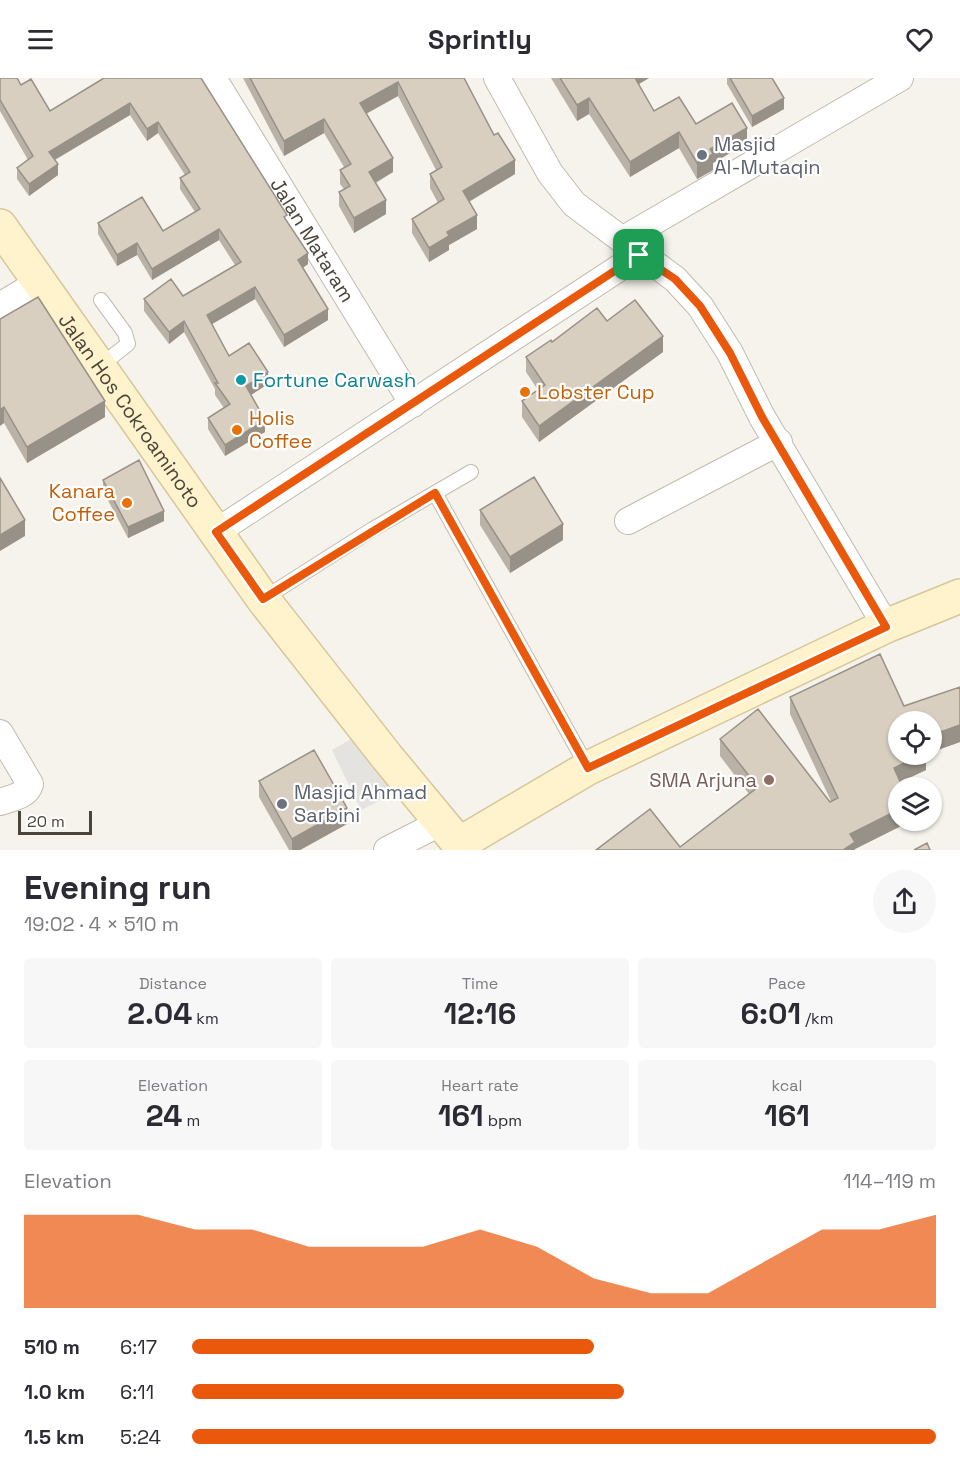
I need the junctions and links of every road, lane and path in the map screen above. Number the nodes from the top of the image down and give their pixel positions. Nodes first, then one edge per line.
1 (213, 78) edge
2 (497, 78) edge
3 (900, 78) edge
4 (0, 226) edge
5 (630, 248) junction
6 (40, 281) junction
7 (102, 300) dead end
8 (0, 306) edge
9 (100, 366) junction
10 (412, 404) junction
11 (779, 442) junction
12 (471, 472) dead end
13 (435, 493) junction
14 (628, 521) dead end
15 (216, 532) junction
16 (960, 596) edge
17 (263, 599) junction
18 (886, 627) junction
19 (0, 733) edge
20 (588, 768) junction
21 (0, 802) edge
22 (454, 839) edge
23 (387, 850) edge

1 - 10 street, Jalan Mataram
2 - 5 street
3 - 5 street
4 - 6 street, Jalan Hos Cokroaminoto
5 - 10 street
5 - 11 street
6 - 8 street
6 - 9 street, Jalan Hos Cokroaminoto
7 - 9 lane
9 - 15 street, Jalan Hos Cokroaminoto
10 - 15 street
11 - 14 street
11 - 18 street
12 - 13 lane
13 - 17 lane
13 - 20 lane
15 - 17 street, Jalan Hos Cokroaminoto
16 - 18 street
17 - 22 street, Jalan Hos Cokroaminoto
18 - 20 street
19 - 21 street
20 - 22 street
22 - 23 street

